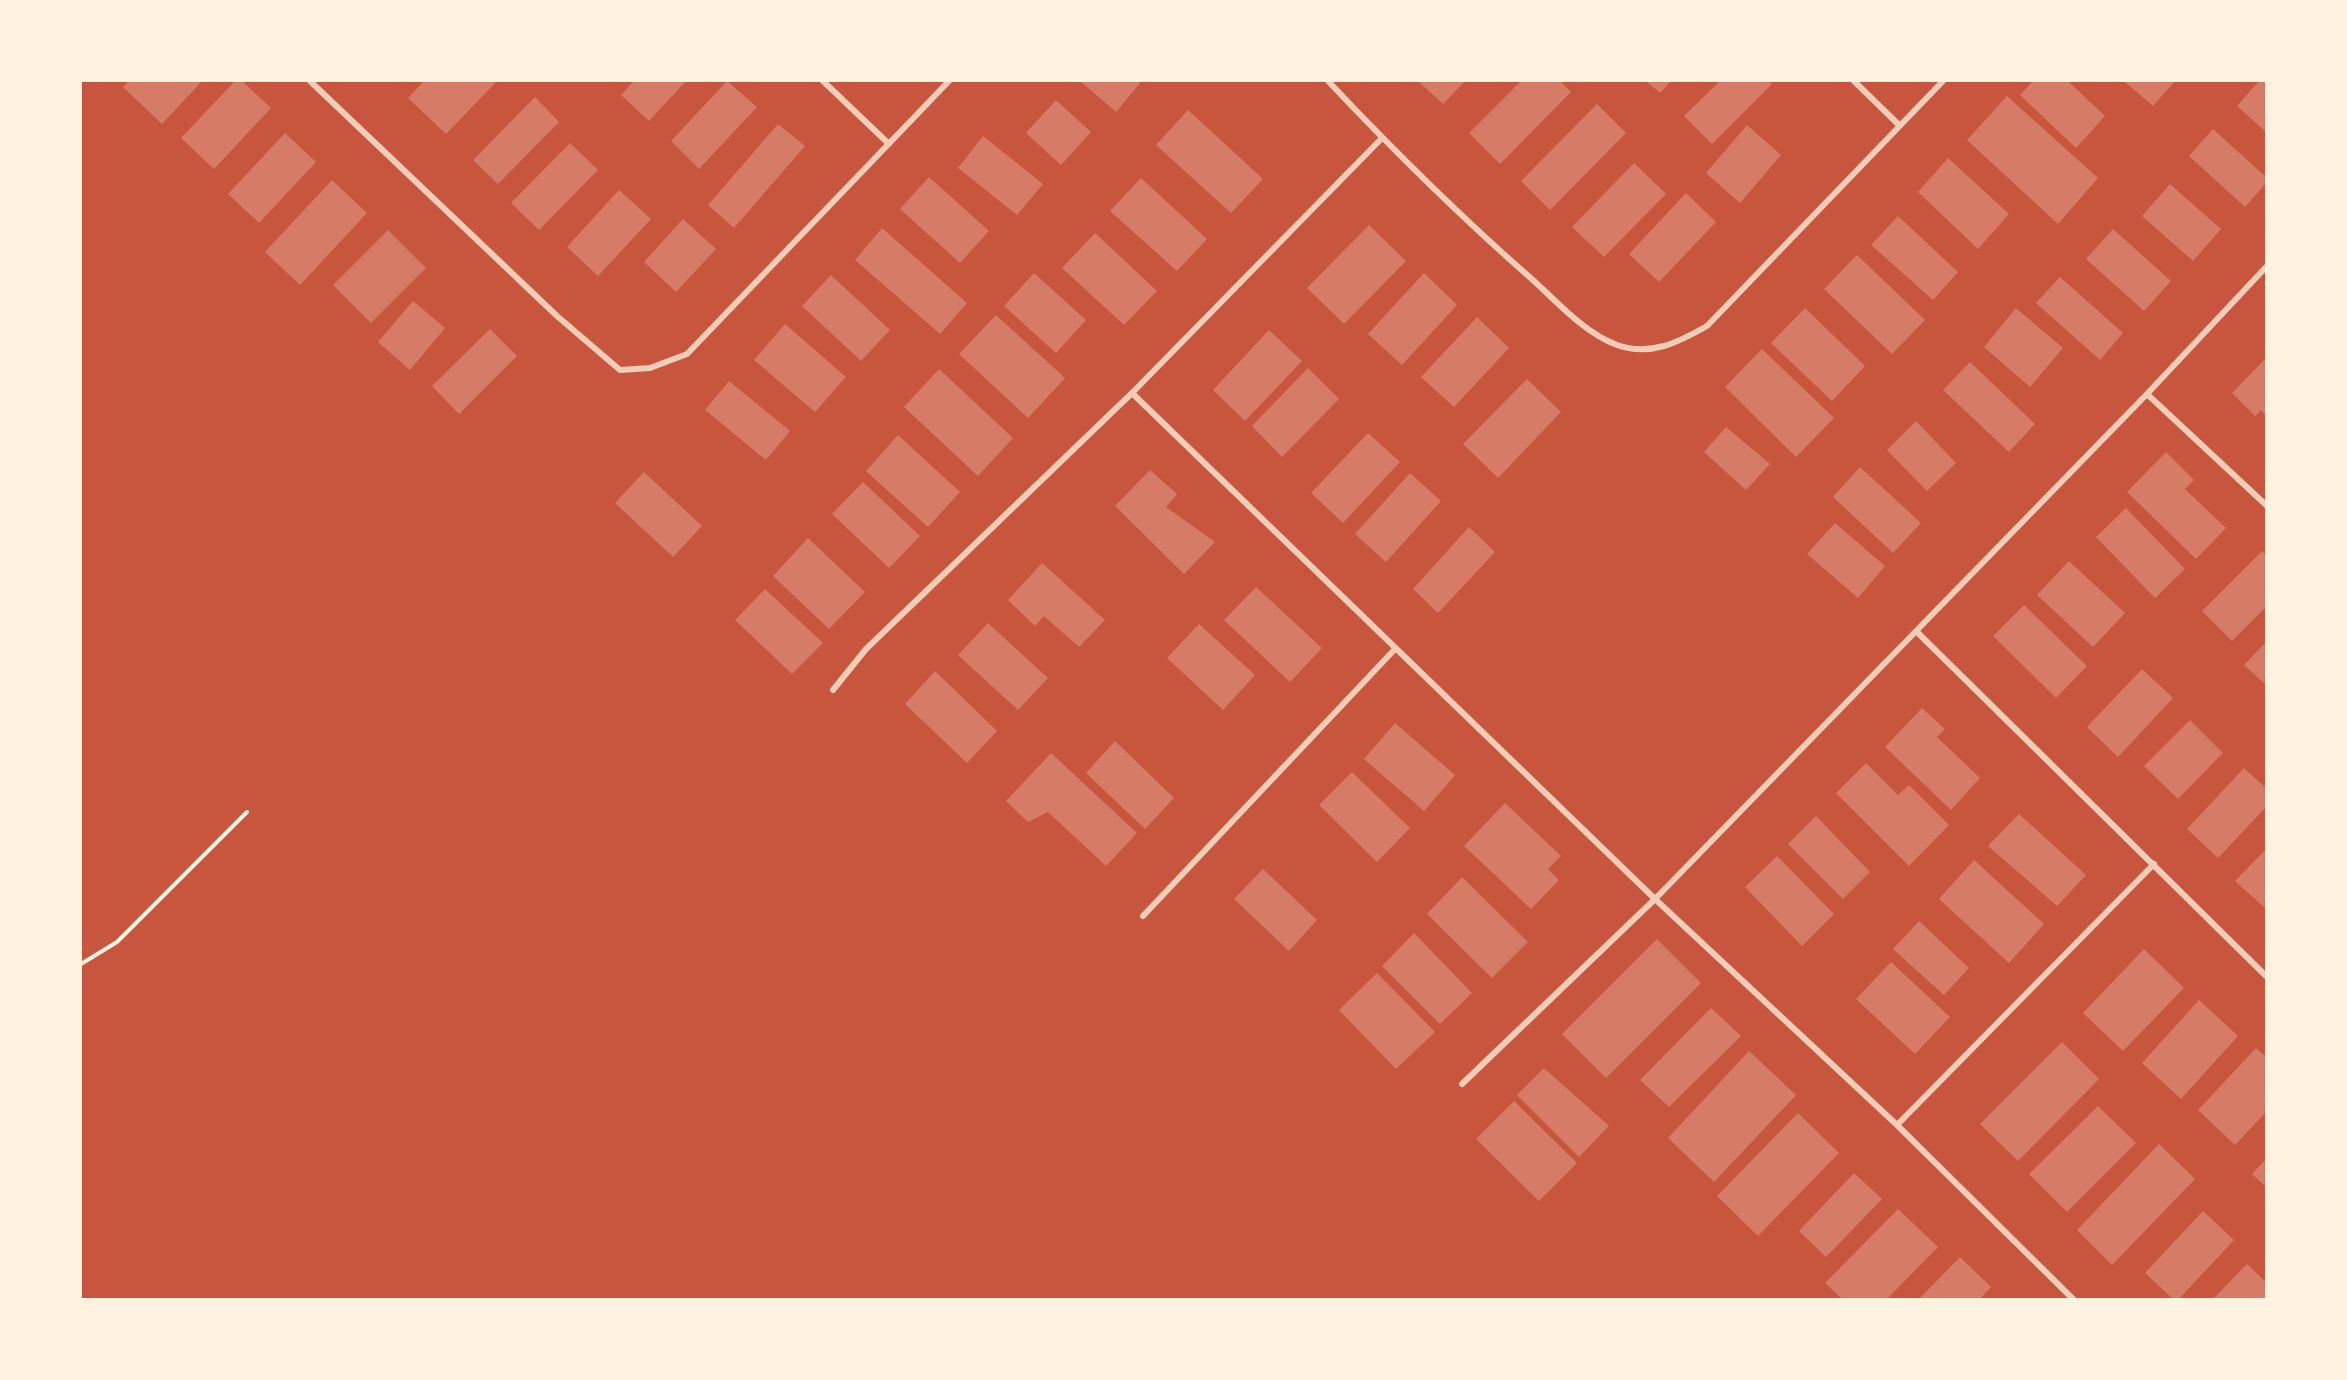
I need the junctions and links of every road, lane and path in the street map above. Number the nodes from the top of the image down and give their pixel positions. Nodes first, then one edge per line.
1 (310, 81) edge
2 (823, 81) edge
3 (949, 81) edge
4 (1328, 81) edge
5 (1854, 81) edge
6 (1943, 81) edge
7 (1899, 125) junction
8 (1382, 138) junction
9 (889, 144) junction
10 (2266, 267) edge
11 (1132, 393) junction
12 (2147, 394) junction
13 (2266, 505) edge
14 (1917, 632) junction
15 (1395, 649) junction
16 (833, 690) dead end
17 (247, 812) dead end
18 (2154, 864) junction
19 (1655, 899) junction
20 (1143, 916) dead end
21 (81, 964) edge
22 (2266, 976) edge
23 (1462, 1084) dead end
24 (1897, 1125) junction
25 (2073, 1299) edge

1 - 9 street
2 - 9 street
3 - 9 street
4 - 8 street
5 - 7 street
6 - 7 street
7 - 8 street
8 - 11 street
10 - 12 street
11 - 15 street
11 - 16 street
12 - 13 street
12 - 14 street
14 - 18 street
14 - 19 street
15 - 19 street
15 - 20 street
17 - 21 path
18 - 22 street
18 - 24 street
19 - 23 street
19 - 24 street
24 - 25 street

